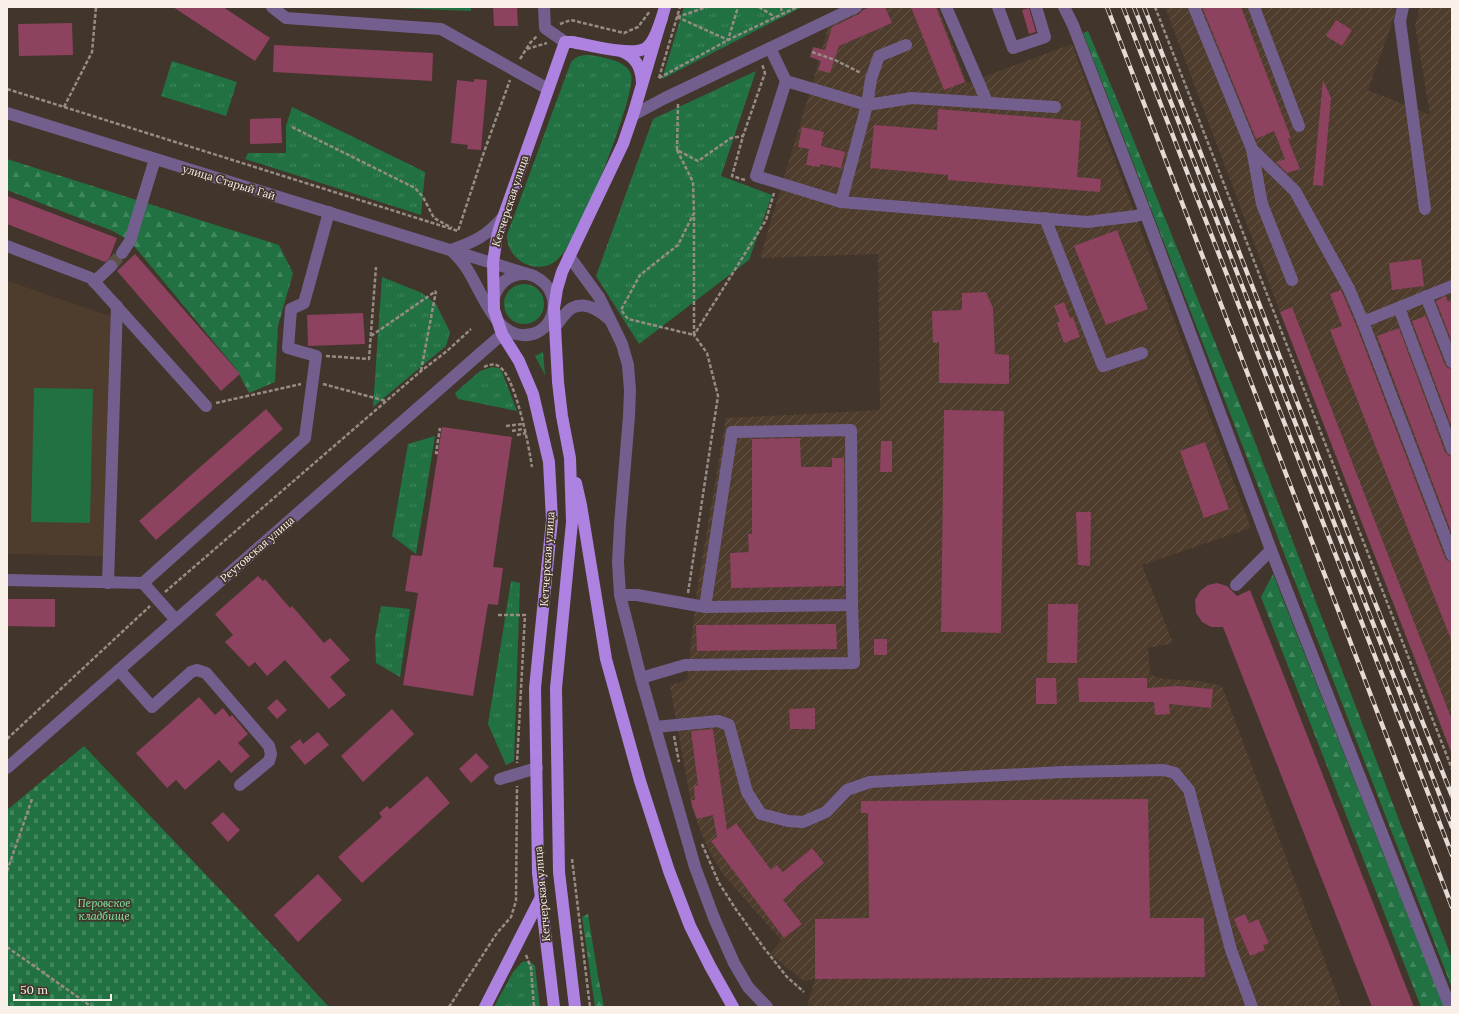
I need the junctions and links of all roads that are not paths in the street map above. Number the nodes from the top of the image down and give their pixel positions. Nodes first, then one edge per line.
1 (272, 7) edge
2 (544, 7) edge
3 (856, 7) edge
4 (946, 7) edge
5 (998, 7) edge
6 (1036, 7) edge
7 (1064, 7) edge
8 (1194, 7) edge
9 (1254, 7) edge
10 (1403, 7) edge
11 (664, 12) edge
12 (562, 40) junction
13 (906, 45) dead end
14 (770, 48) junction
15 (618, 50) junction
16 (786, 81) junction
17 (548, 88) junction
18 (641, 89) junction
19 (987, 102) junction
20 (867, 105) junction
21 (1055, 107) dead end
22 (7, 113) edge
23 (633, 115) junction
24 (1299, 126) dead end
25 (1252, 149) junction
26 (155, 159) junction
27 (841, 202) junction
28 (1424, 209) dead end
29 (329, 212) junction
30 (1145, 213) junction
31 (503, 217) junction
32 (1045, 218) junction
33 (7, 246) edge
34 (451, 250) junction
35 (122, 253) tunnel mouth
36 (569, 256) junction
37 (493, 263) junction
38 (111, 266) tunnel mouth
39 (534, 276) junction
40 (1292, 280) dead end
41 (94, 282) junction
42 (1452, 286) edge
43 (1426, 296) junction
44 (493, 302) junction
45 (117, 306) junction
46 (554, 308) junction
47 (1399, 308) junction
48 (496, 318) junction
49 (611, 321) junction
50 (1363, 322) junction
51 (555, 327) junction
52 (504, 332) junction
53 (1142, 353) dead end
54 (1452, 362) edge
55 (206, 406) road end
56 (1452, 450) edge
57 (570, 458) junction
58 (1271, 550) junction
59 (1452, 555) edge
60 (7, 580) edge
61 (108, 582) junction
62 (142, 583) junction
63 (1236, 585) dead end
64 (620, 595) junction
65 (852, 604) junction
66 (705, 607) junction
67 (176, 620) junction
68 (119, 670) junction
69 (641, 678) junction
70 (655, 727) junction
71 (7, 768) edge
72 (537, 768) junction
73 (500, 779) dead end
74 (240, 785) dead end
75 (541, 897) junction
76 (485, 1007) edge
77 (554, 1007) edge
78 (575, 1007) edge
79 (734, 1007) edge
80 (767, 1007) edge
81 (1252, 1007) edge
82 (1450, 1007) edge

1 - 17 street
2 - 12 street
3 - 14 street
4 - 19 street
5 - 6 street
7 - 30 street
8 - 25 street
9 - 24 street
10 - 28 street
11 - 15 main road, Кетчерская улица
11 - 18 main road, Кетчерская улица
12 - 15 main road, Кетчерская улица
12 - 17 main road, Кетчерская улица
13 - 20 street
14 - 16 street
14 - 23 street
15 - 18 main road, Кетчерская улица
16 - 20 street
16 - 27 street
17 - 31 main road, Кетчерская улица
18 - 23 main road, Кетчерская улица
19 - 20 street
19 - 21 street
20 - 27 street
22 - 26 street, улица Старый Гай
23 - 36 main road, Кетчерская улица
25 - 40 street
25 - 50 street
26 - 29 street, улица Старый Гай
26 - 35 street
27 - 32 street
29 - 34 street, улица Старый Гай
29 - 62 street
30 - 32 street
30 - 58 street
31 - 34 street
31 - 37 main road, Кетчерская улица
32 - 53 street
33 - 41 street
34 - 37 street, улица Старый Гай
34 - 48 street
36 - 46 main road, Кетчерская улица
36 - 49 street
37 - 39 street, улица Старый Гай
37 - 44 main road, Кетчерская улица
38 - 41 street
39 - 44 street
39 - 46 street, улица Старый Гай
41 - 45 street
42 - 43 street
43 - 47 street
43 - 54 street
44 - 48 main road, Кетчерская улица
45 - 55 street
45 - 61 street
46 - 51 main road, Кетчерская улица
46 - 52 street
47 - 50 street
47 - 56 street
48 - 52 main road, Кетчерская улица
49 - 51 street
49 - 64 street
50 - 59 street
51 - 57 main road, Кетчерская улица
52 - 67 street, Реутовская улица
52 - 72 main road, Кетчерская улица
57 - 78 main road, Кетчерская улица
57 - 79 main road
58 - 63 street
58 - 82 street
60 - 61 street
61 - 62 street
62 - 67 street
64 - 66 street
64 - 69 street
65 - 66 street
65 - 66 street
65 - 69 street
67 - 68 street, Реутовская улица
68 - 71 street, Реутовская улица
68 - 74 street
69 - 70 street
70 - 80 street
70 - 81 street
72 - 73 street
72 - 75 main road, Кетчерская улица
75 - 76 main road
75 - 77 main road, Кетчерская улица

